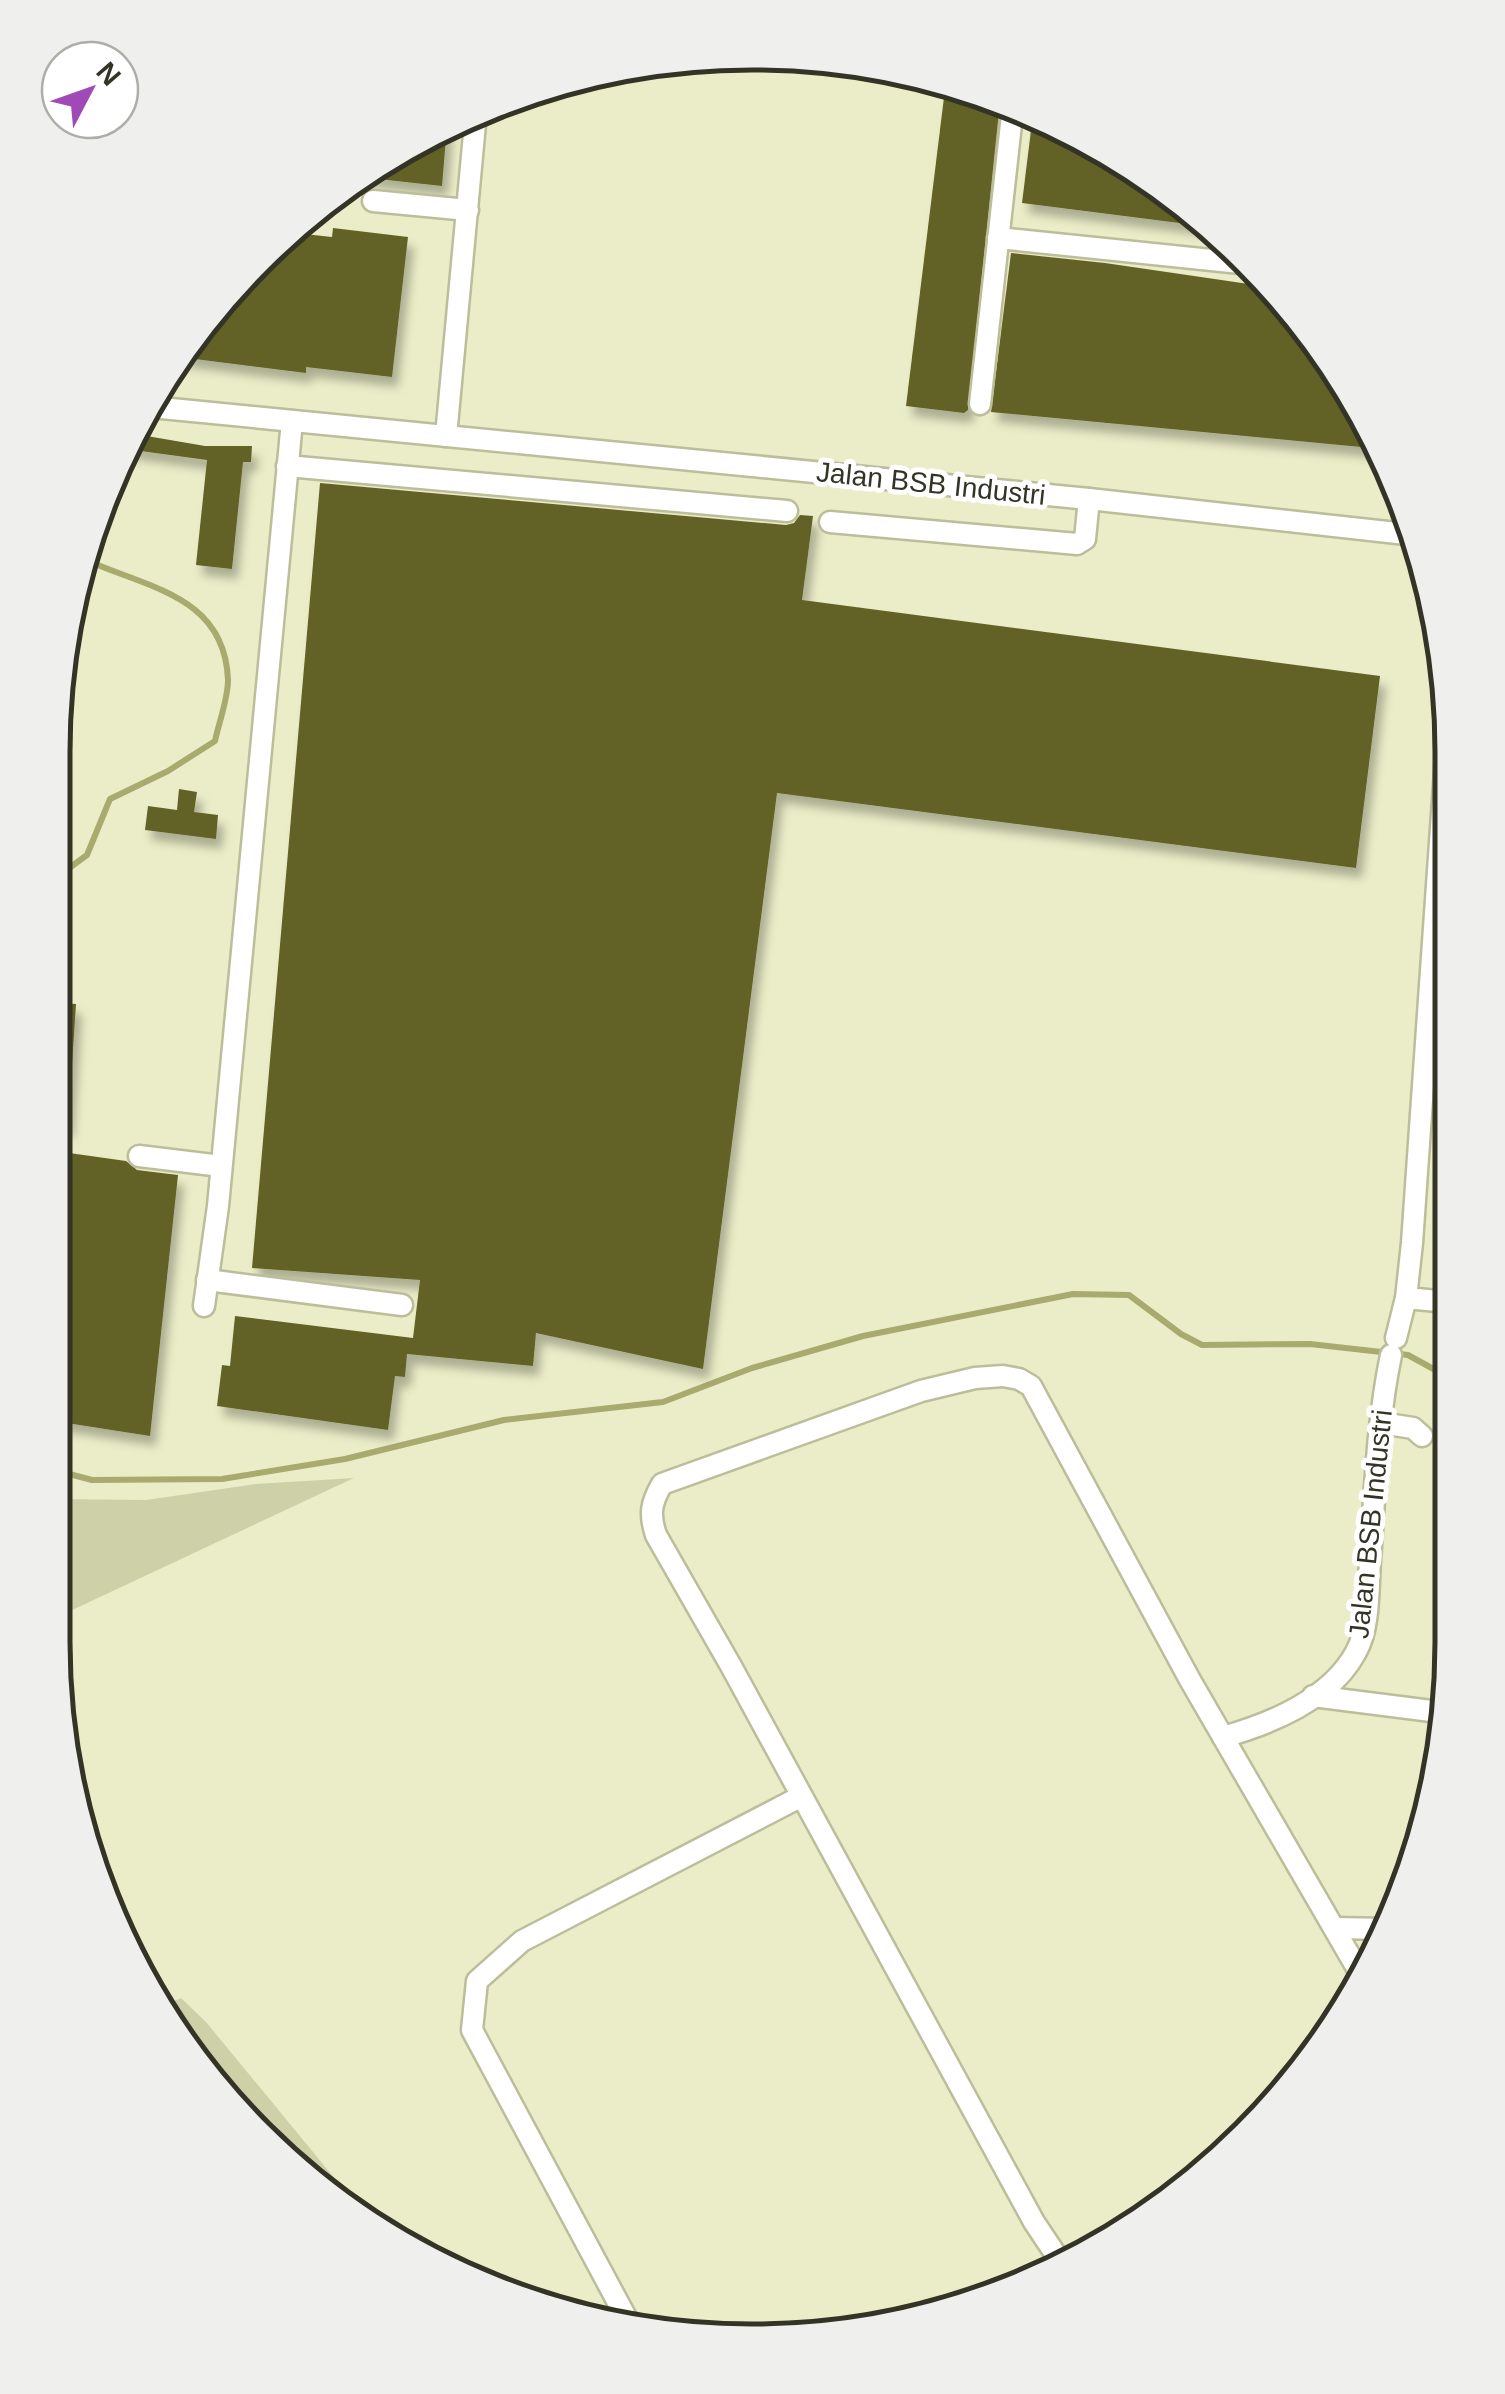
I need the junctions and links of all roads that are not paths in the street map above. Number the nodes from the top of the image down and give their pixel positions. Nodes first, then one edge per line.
1 (1010, 121) edge
2 (475, 129) edge
3 (373, 201) dead end
4 (468, 210) junction
5 (998, 238) junction
6 (1226, 262) edge
7 (980, 404) dead end
8 (163, 408) edge
9 (292, 421) junction
10 (446, 436) junction
11 (287, 466) junction
12 (1089, 499) junction
13 (787, 511) dead end
14 (830, 522) dead end
15 (1399, 533) edge
16 (1435, 989) edge
17 (140, 1156) dead end
18 (221, 1166) junction
19 (207, 1280) junction
20 (1406, 1298) junction
21 (1435, 1301) edge
22 (204, 1306) dead end
23 (402, 1306) dead end
24 (1381, 1423) junction
25 (1422, 1436) dead end
26 (1313, 1696) junction
27 (1431, 1711) edge
28 (1218, 1729) junction
29 (800, 1796) junction
30 (1335, 1928) junction
31 (1371, 1929) edge
32 (1354, 1963) edge
33 (1055, 2253) edge
34 (623, 2312) edge

1 - 5 lane
2 - 4 lane
3 - 4 lane
4 - 10 lane
5 - 6 lane
5 - 7 lane
8 - 9 lane, Jalan BSB Industri
9 - 10 lane, Jalan BSB Industri
9 - 11 lane
10 - 12 lane, Jalan BSB Industri
11 - 13 lane
11 - 18 lane
12 - 14 lane
12 - 15 lane, Jalan BSB Industri
16 - 20 lane, Jalan BSB Industri
17 - 18 lane
18 - 19 lane
19 - 22 lane
19 - 23 lane
20 - 21 lane
20 - 24 lane, Jalan BSB Industri
24 - 25 lane
24 - 26 lane, Jalan BSB Industri
26 - 27 lane
26 - 28 lane, Jalan BSB Industri
28 - 29 lane
28 - 30 lane
29 - 33 lane
29 - 34 lane
30 - 31 lane
30 - 32 lane

